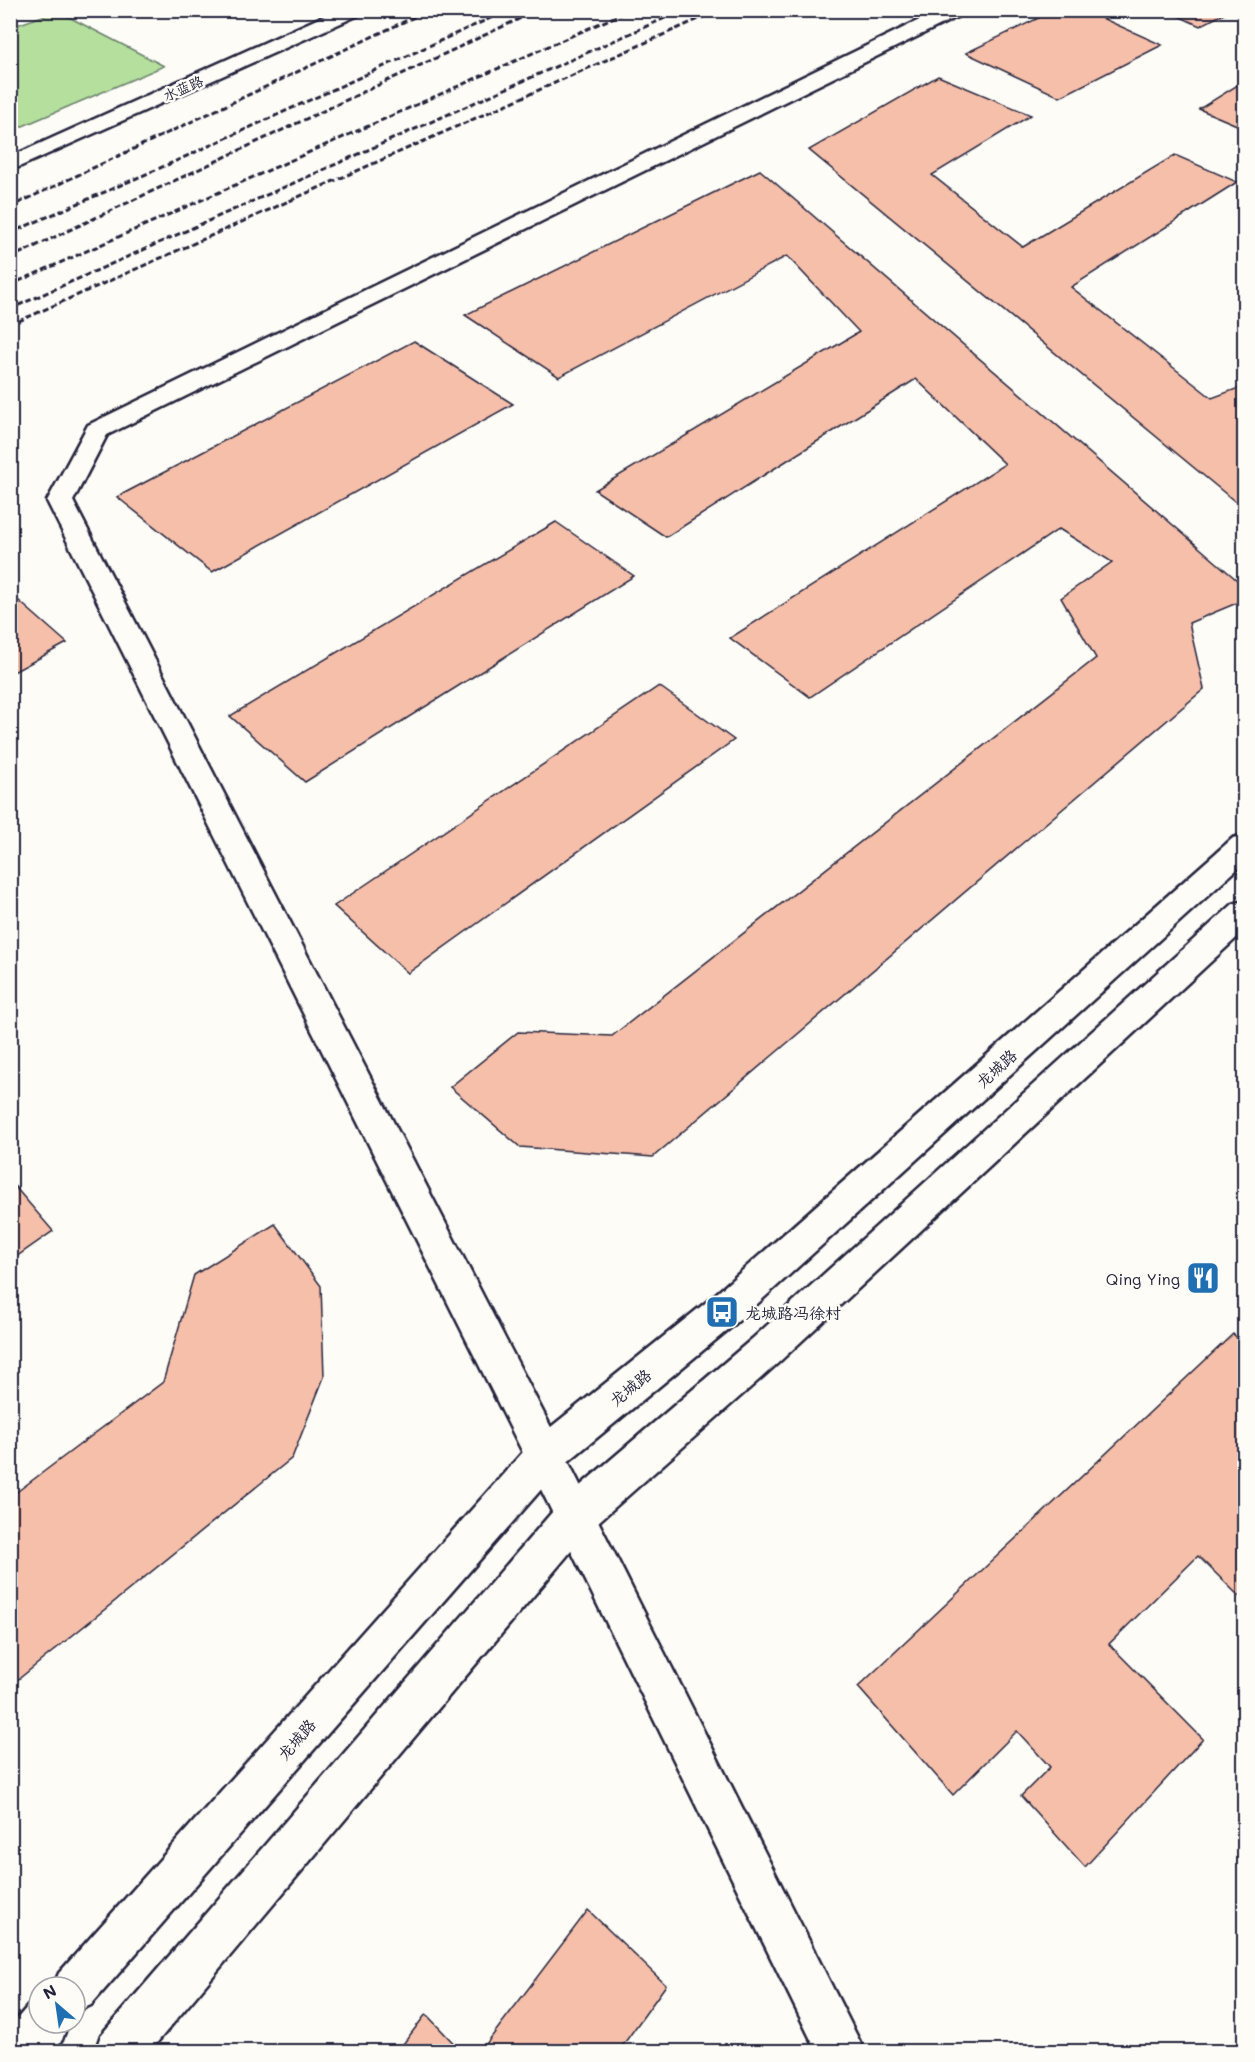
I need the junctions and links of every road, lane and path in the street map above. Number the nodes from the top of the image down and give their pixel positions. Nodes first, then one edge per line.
1 (354, 10) edge
2 (956, 10) edge
3 (10, 165) edge
4 (1245, 846) edge
5 (1245, 913) edge
6 (545, 1456) junction
7 (574, 1517) junction
8 (87, 1975) edge
9 (35, 2035) edge
10 (20, 2052) edge
11 (118, 2052) edge
12 (842, 2052) edge

1 - 3 street, 水蓝路
2 - 6 street
4 - 6 street, 龙城路
5 - 7 street
6 - 7 street
6 - 8 street, 龙城路
7 - 11 street
7 - 12 street
9 - 10 street

